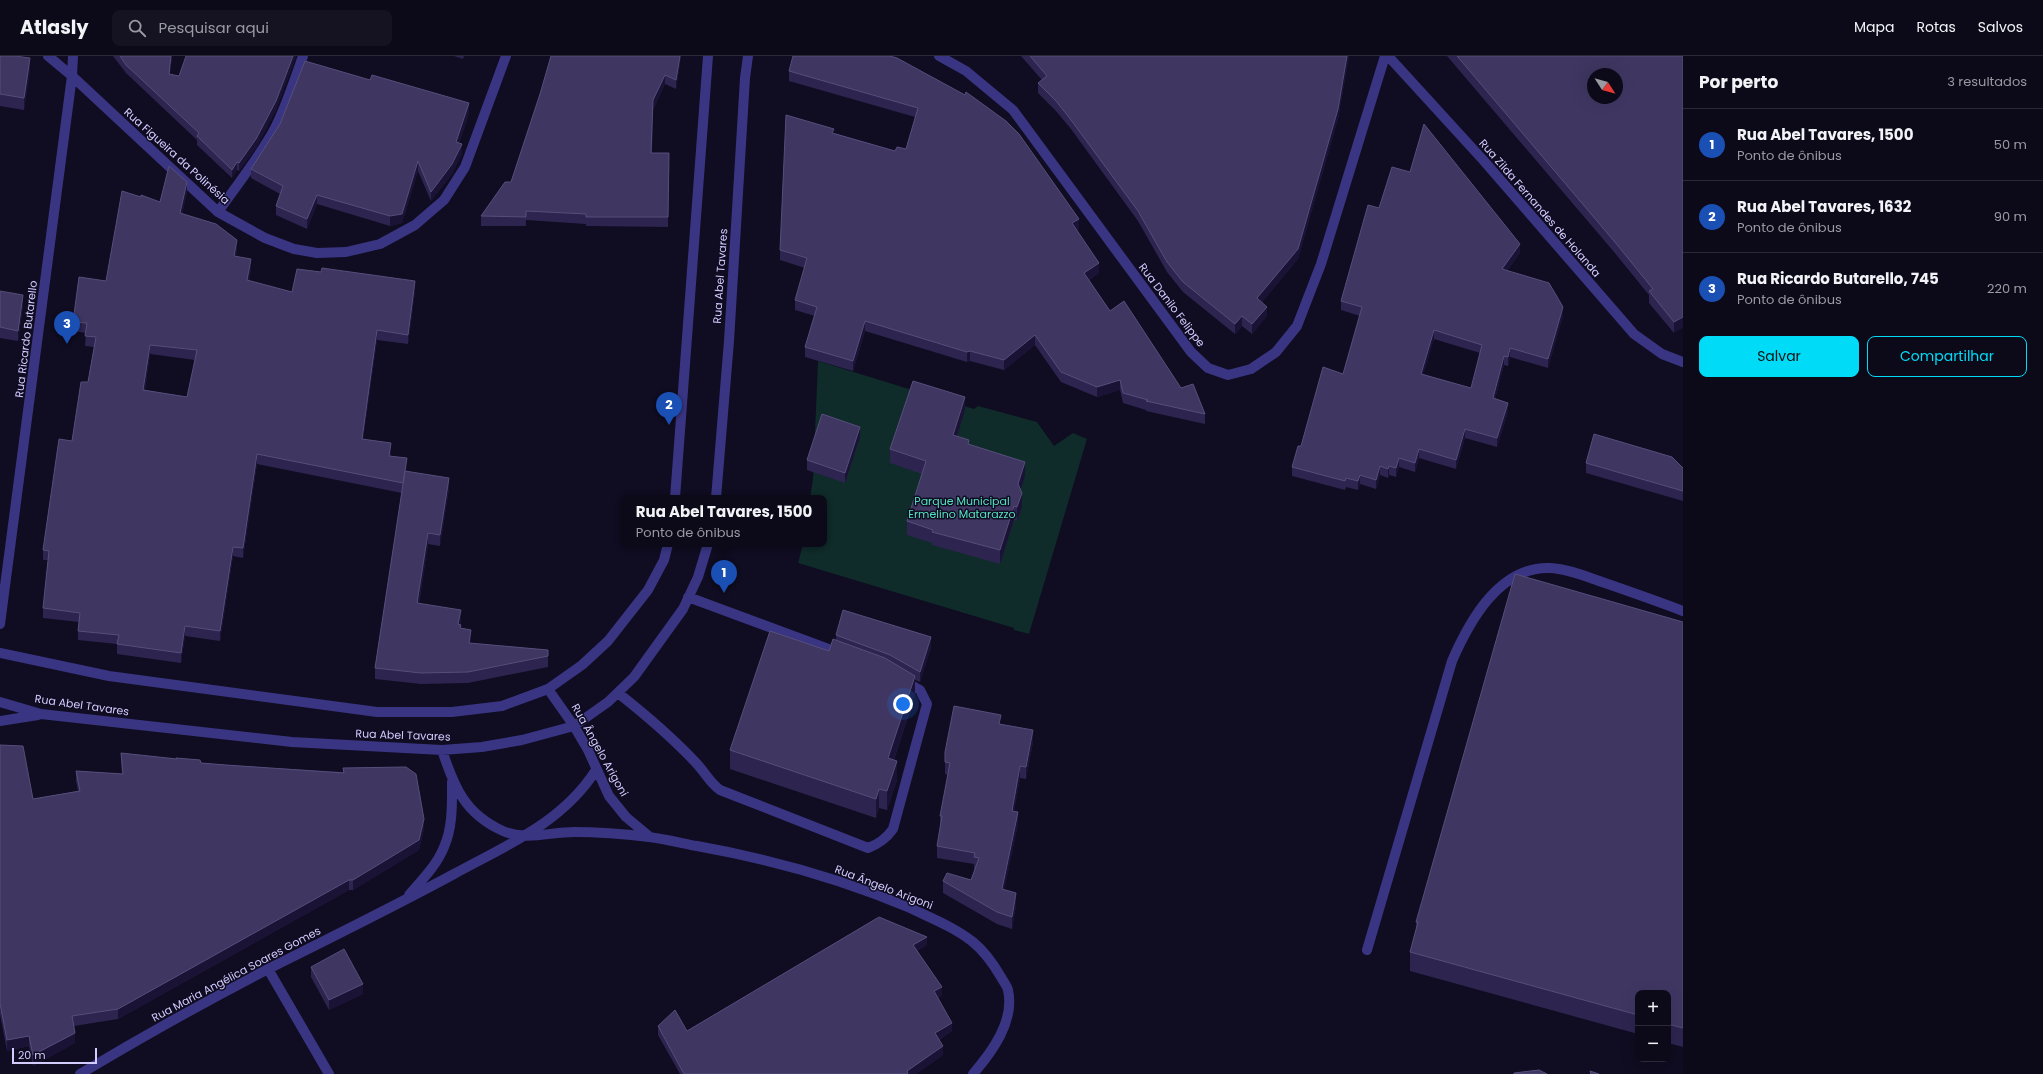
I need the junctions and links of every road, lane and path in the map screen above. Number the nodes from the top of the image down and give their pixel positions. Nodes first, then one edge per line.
1 (48, 56) edge
2 (73, 56) edge
3 (303, 56) edge
4 (506, 56) edge
5 (708, 56) edge
6 (748, 56) edge
7 (939, 56) edge
8 (1385, 56) edge
9 (1388, 56) edge
10 (72, 76) junction
11 (218, 212) junction
12 (1683, 362) edge
13 (675, 495) edge
14 (716, 495) edge
15 (667, 547) edge
16 (707, 547) edge
17 (688, 597) junction
18 (1683, 610) edge
19 (0, 624) edge
20 (0, 653) edge
21 (852, 657) edge
22 (893, 674) edge
23 (548, 689) junction
24 (618, 693) junction
25 (0, 702) edge
26 (42, 714) junction
27 (0, 721) edge
28 (574, 726) junction
29 (442, 750) junction
30 (596, 770) junction
31 (452, 782) junction
32 (522, 837) junction
33 (650, 837) junction
34 (405, 900) junction
35 (1367, 950) dead end
36 (268, 969) junction
37 (80, 1074) edge
38 (330, 1074) edge
39 (973, 1074) edge

1 - 10 street, Rua Figueira da Polinésia
2 - 10 street, Rua Ricardo Butarello
3 - 11 street
4 - 11 street, Rua Figueira da Polinésia
5 - 13 street
6 - 14 street, Rua Abel Tavares
7 - 8 street, Rua Danilo Felippe
9 - 12 street, Rua Zilda Fernandes de Holanda
10 - 11 street, Rua Figueira da Polinésia
10 - 19 street, Rua Ricardo Butarello
15 - 23 street, Rua Abel Tavares
16 - 17 street, Rua Abel Tavares
17 - 21 street
17 - 24 street, Rua Abel Tavares
18 - 35 street
20 - 23 street, Rua Abel Tavares
22 - 24 street
23 - 28 street, Rua Ângelo Arigoni
24 - 28 street, Rua Abel Tavares
25 - 26 street, Rua Abel Tavares
26 - 27 street
26 - 29 street, Rua Abel Tavares
28 - 29 street, Rua Abel Tavares
28 - 30 street, Rua Ângelo Arigoni
29 - 31 street, Rua Ângelo Arigoni
30 - 32 street, Rua Maria Angélica Soares Gomes
30 - 33 street, Rua Ângelo Arigoni
31 - 32 street, Rua Ângelo Arigoni
31 - 34 street, Rua Maria Angélica Soares Gomes
32 - 33 street, Rua Ângelo Arigoni
32 - 34 street, Rua Maria Angélica Soares Gomes
33 - 39 street, Rua Ângelo Arigoni
34 - 36 street, Rua Maria Angélica Soares Gomes
36 - 37 street, Rua Maria Angélica Soares Gomes
36 - 38 street

